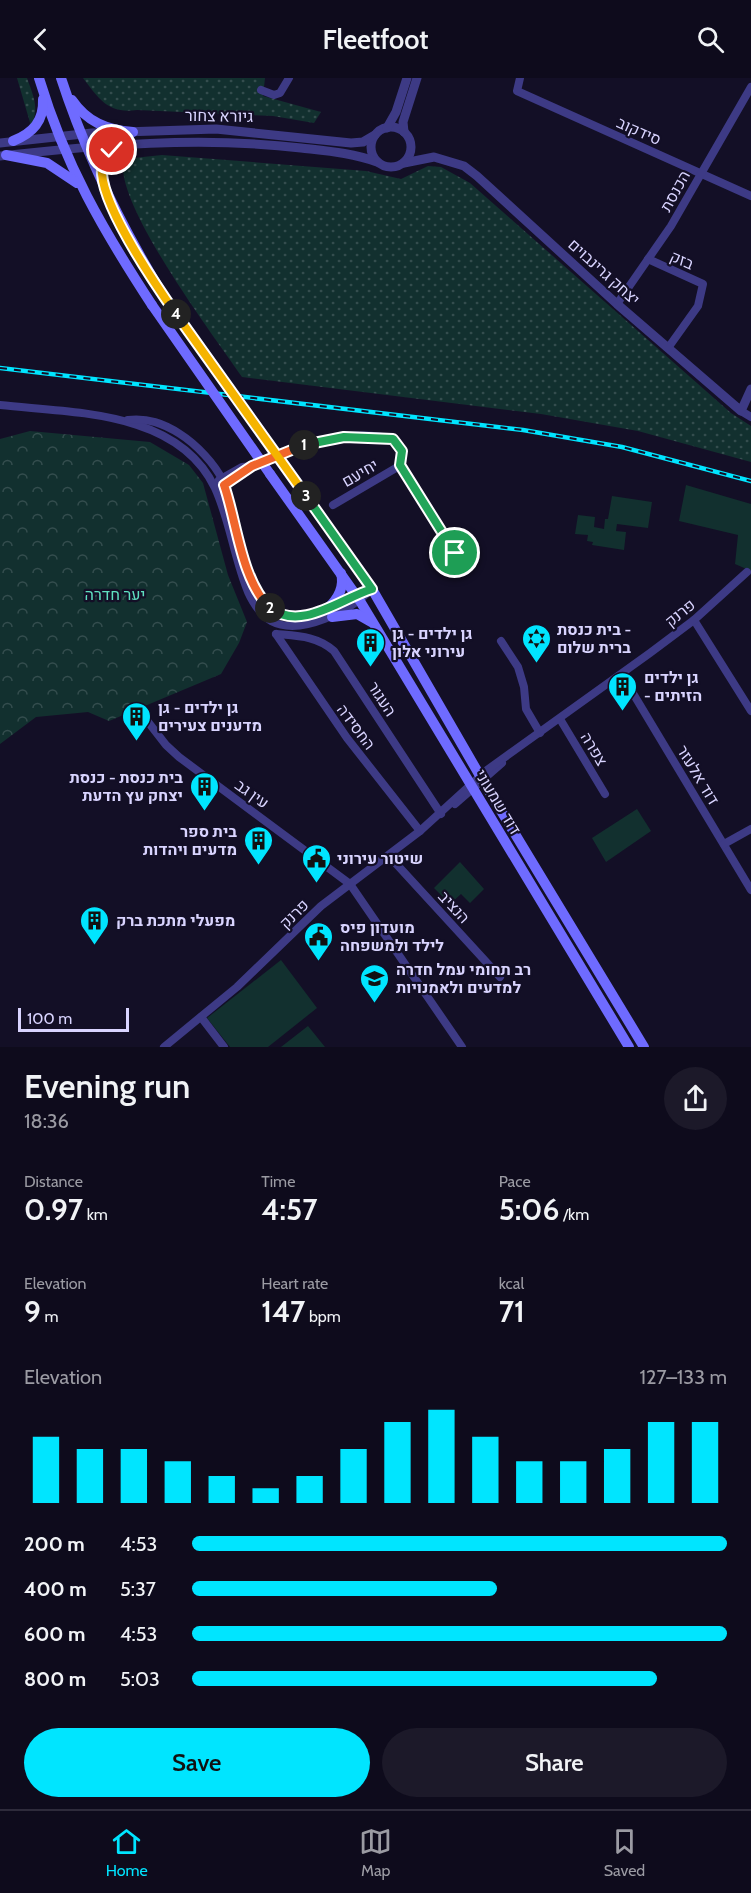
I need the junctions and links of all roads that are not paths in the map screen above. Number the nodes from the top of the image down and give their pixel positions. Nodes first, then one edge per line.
1 (39, 78) edge
2 (289, 78) edge
3 (407, 78) edge
4 (417, 78) edge
5 (520, 78) edge
6 (63, 83) edge
7 (751, 87) edge
8 (261, 90) dead end
9 (43, 93) junction
10 (387, 128) junction
11 (133, 132) junction
12 (404, 132) junction
13 (81, 134) junction
14 (375, 135) junction
15 (59, 136) junction
16 (13, 141) junction
17 (0, 143) edge
18 (129, 144) junction
19 (411, 144) junction
20 (85, 146) junction
21 (64, 148) junction
22 (3, 155) edge
23 (434, 157) junction
24 (377, 162) junction
25 (404, 163) junction
26 (700, 173) junction
27 (81, 187) junction
28 (105, 188) junction
29 (751, 196) edge
30 (648, 259) junction
31 (617, 304) junction
32 (668, 348) junction
33 (751, 389) edge
34 (0, 405) edge
35 (741, 411) junction
36 (751, 417) edge
37 (126, 420) junction
38 (400, 465) junction
39 (222, 481) junction
40 (213, 485) junction
41 (333, 505) dead end
42 (455, 553) dead end
43 (341, 572) junction
44 (747, 572) dead end
45 (372, 589) junction
46 (358, 598) junction
47 (329, 613) junction
48 (694, 620) junction
49 (373, 624) junction
50 (276, 634) joint
51 (501, 641) dead end
52 (622, 675) junction
53 (751, 711) edge
54 (145, 718) dead end
55 (560, 719) junction
56 (540, 733) junction
57 (482, 778) junction
58 (472, 787) junction
59 (605, 794) dead end
60 (441, 813) junction
61 (751, 829) edge
62 (420, 831) junction
63 (723, 844) junction
64 (389, 856) junction
65 (350, 884) junction
66 (751, 890) edge
67 (500, 977) dead end
68 (201, 1017) junction
69 (164, 1047) edge
70 (224, 1047) edge
71 (462, 1047) edge
72 (629, 1047) edge
73 (644, 1047) edge

1 - 9 main road, דוד שמעוני
2 - 8 street
3 - 10 street
4 - 12 street
5 - 26 street, סידקוב
6 - 11 main road
6 - 13 main road, דוד שמעוני
7 - 26 street, הכנסת
9 - 15 main road, דוד שמעוני
9 - 16 main road
10 - 12 street
10 - 14 street
11 - 13 street, גיורא צחור
11 - 14 street, גיורא צחור
12 - 19 street
13 - 15 street, גיורא צחור
13 - 20 main road, דוד שמעוני
14 - 24 street
15 - 16 street, גיורא צחור
15 - 21 main road, דוד שמעוני
16 - 17 street, גיורא צחור
18 - 20 street, גיורא צחור
18 - 24 street, גיורא צחור
18 - 28 main road
19 - 23 street, יצחק גרינבוים
19 - 25 street
20 - 21 street, גיורא צחור
20 - 28 main road, דוד שמעוני
21 - 22 street, גיורא צחור
21 - 27 main road, דוד שמעוני
22 - 27 main road
23 - 25 street, יצחק גרינבוים
23 - 31 street, יצחק גרינבוים
24 - 25 street
26 - 29 street, סידקוב
26 - 30 street, הכנסת
27 - 43 main road, דוד שמעוני, bridge
28 - 45 main road, דוד שמעוני, bridge
30 - 31 street, הכנסת
30 - 32 street, בזק
31 - 32 street, יצחק גרינבוים
32 - 35 street, יצחק גרינבוים
33 - 35 street
34 - 37 street
35 - 36 street, יצחק גרינבוים
37 - 39 street
37 - 40 street
38 - 39 street, יחיעם
38 - 41 street, יחיעם
38 - 42 street, יחיעם
39 - 40 street
39 - 47 street
40 - 47 street
43 - 46 main road, דוד שמעוני
43 - 47 main road
44 - 48 street, פרנק
45 - 46 street
45 - 57 main road, דוד שמעוני
46 - 47 street
46 - 49 main road, דוד שמעוני
47 - 49 main road
48 - 52 street, פרנק
48 - 53 street
49 - 58 main road, דוד שמעוני
50 - 60 street, העגור
50 - 62 street, החסידה
51 - 56 street
52 - 55 street, פרנק
52 - 63 street, דוד אלעזר
54 - 65 street, עין גב
55 - 56 street, פרנק
55 - 59 street, צפרה
56 - 57 street, פרנק
57 - 58 street, פרנק
57 - 73 main road, דוד שמעוני
58 - 60 street, פרנק
58 - 72 main road, דוד שמעוני
60 - 62 street, פרנק
61 - 63 street
62 - 64 street, פרנק
63 - 66 street, דוד אלעזר
64 - 65 street, פרנק
64 - 67 street, הנציב
65 - 68 street, פרנק
65 - 71 street, עין גב
68 - 69 street, פרנק
68 - 70 street

